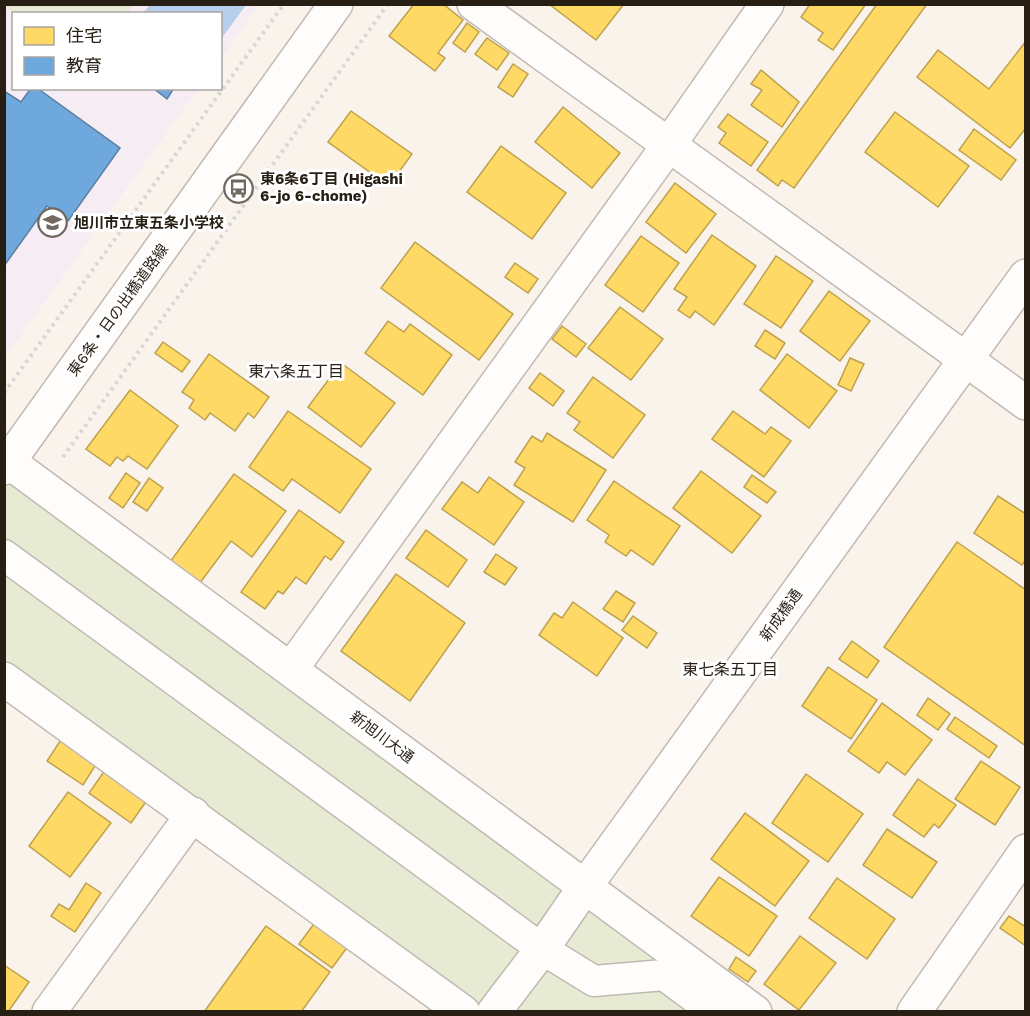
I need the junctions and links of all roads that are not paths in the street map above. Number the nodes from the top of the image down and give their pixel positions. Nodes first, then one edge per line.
1 (336, 4) edge
2 (474, 4) edge
3 (767, 4) edge
4 (668, 146) junction
5 (1026, 276) edge
6 (965, 359) junction
7 (1026, 403) edge
8 (7, 465) edge
9 (4, 555) edge
10 (291, 669) junction
11 (4, 679) edge
12 (193, 814) junction
13 (1026, 850) edge
14 (584, 888) junction
15 (542, 949) junction
16 (49, 1011) edge
17 (463, 1011) edge
18 (494, 1011) edge
19 (714, 1011) edge
20 (755, 1011) edge
21 (914, 1011) edge

1 - 8 street, 東6条・日の出橋道路線
2 - 4 street
3 - 4 street
4 - 6 street
4 - 10 street
5 - 6 street, 新成橋通
6 - 7 street
6 - 14 street, 新成橋通
8 - 10 street, 新旭川大通
9 - 15 street
10 - 14 street, 新旭川大通
11 - 12 street
12 - 16 street
12 - 17 street
13 - 21 street
14 - 15 street, 新成橋通
14 - 20 street, 新旭川大通
15 - 18 street, 新成橋通
15 - 19 street

